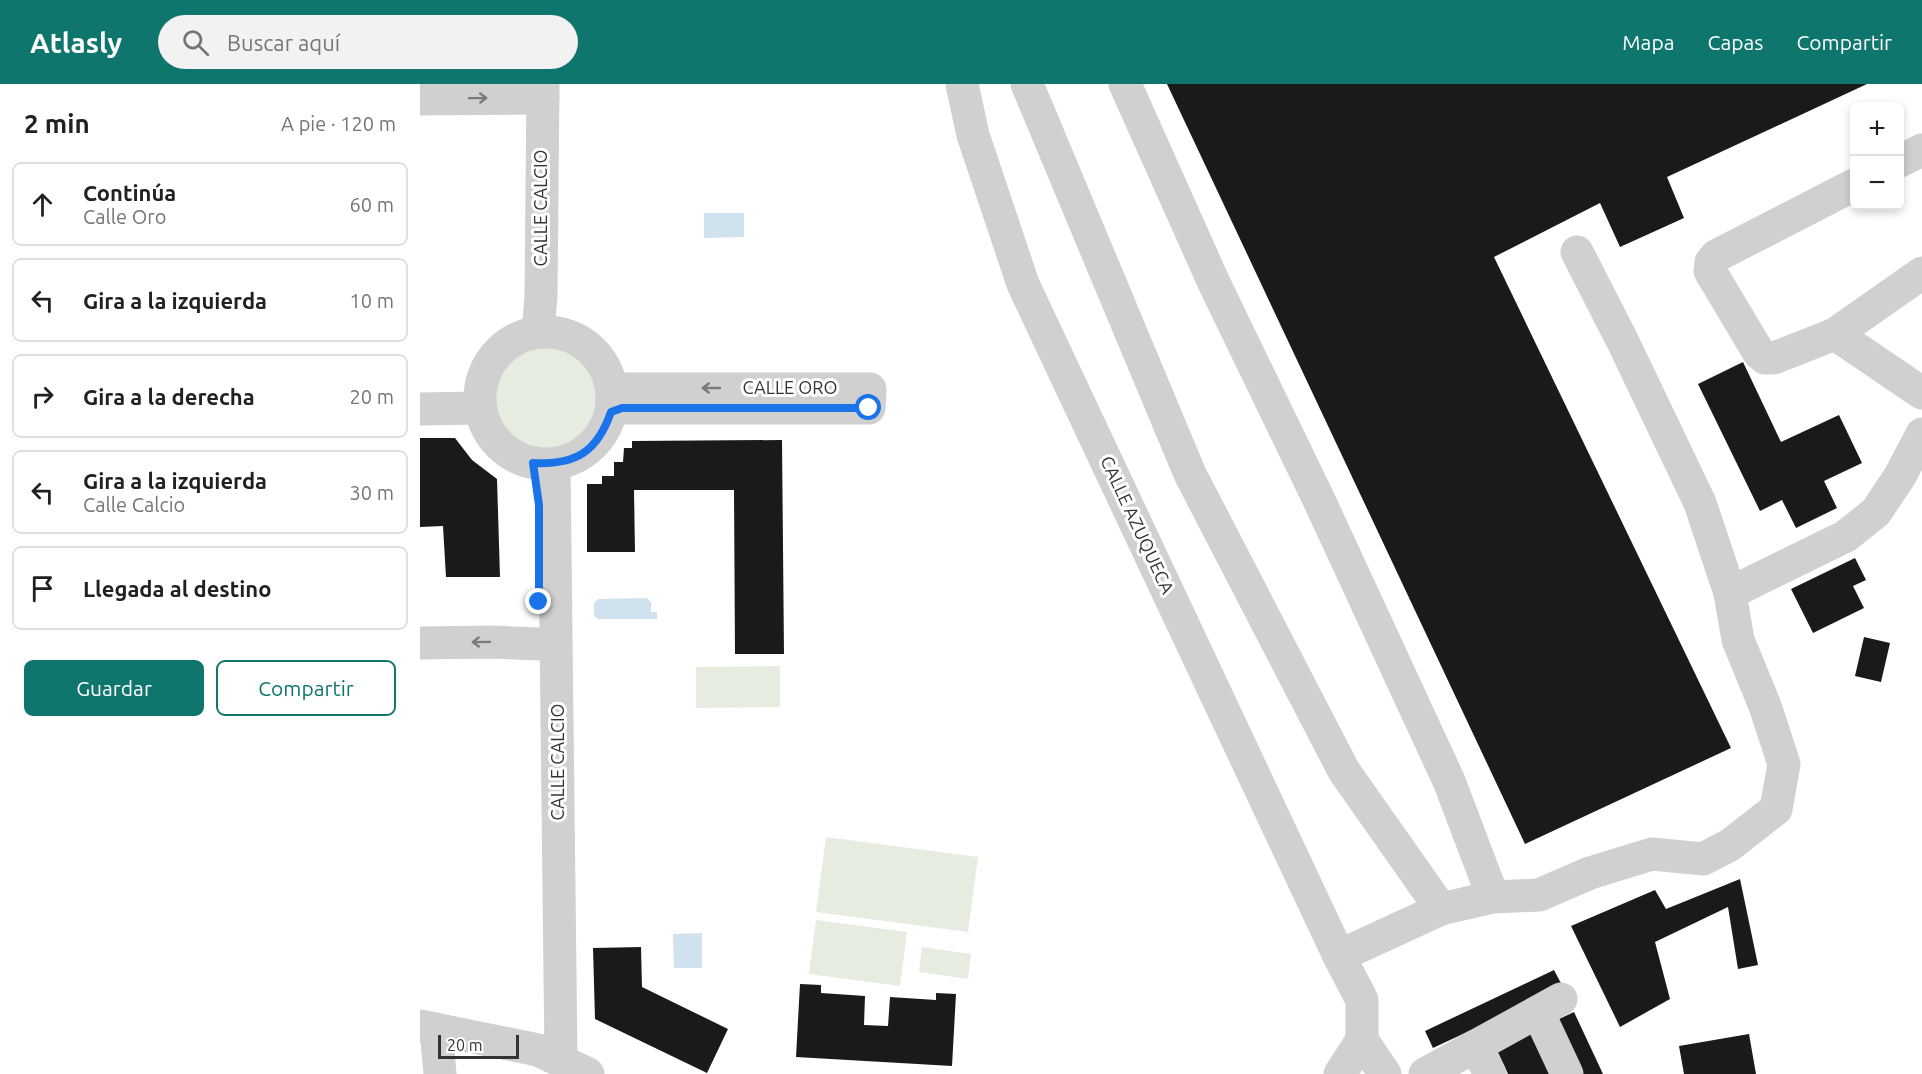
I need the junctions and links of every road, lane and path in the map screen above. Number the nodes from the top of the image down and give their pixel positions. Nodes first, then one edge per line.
1 (962, 84) edge
2 (1027, 84) edge
3 (1125, 84) edge
4 (543, 91) edge
5 (420, 99) edge
6 (1922, 150) edge
7 (1904, 159) edge
8 (1850, 186) edge
9 (1577, 252) dead end
10 (1922, 273) edge
11 (538, 332) junction
12 (1835, 334) junction
13 (420, 393) edge
14 (1922, 393) edge
15 (612, 399) junction
16 (480, 400) junction
17 (420, 410) edge
18 (1922, 434) edge
19 (544, 464) junction
20 (1730, 593) junction
21 (420, 643) edge
22 (539, 644) junction
23 (1493, 897) junction
24 (1440, 909) junction
25 (1339, 956) junction
26 (428, 1028) edge
27 (1362, 1040) junction
28 (1483, 1060) edge
29 (563, 1061) edge
30 (441, 1074) edge
31 (1340, 1074) edge
32 (1385, 1074) edge
33 (1425, 1074) edge
34 (1567, 1074) edge

1 - 25 street, CALLE AZUQUECA
2 - 24 street
3 - 23 street
5 -> 4 street
4 - 11 street, CALLE CALCIO
6 - 7 street
8 - 12 street
9 - 20 street
10 - 12 street
11 - 15 street
11 - 16 street
12 - 14 street
13 - 16 street
15 -> 15 street, CALLE ORO
15 - 19 street
16 - 17 street
16 - 19 street
18 - 20 street
19 - 22 street, CALLE CALCIO
19 - 29 street, CALLE CALCIO
20 - 23 street
22 -> 21 street
22 - 29 street, CALLE CALCIO
23 - 24 street
24 - 25 street
25 - 27 street, CALLE AZUQUECA
26 - 29 street
26 - 30 street
27 - 31 street
27 - 32 street
28 - 33 street
28 - 34 street

